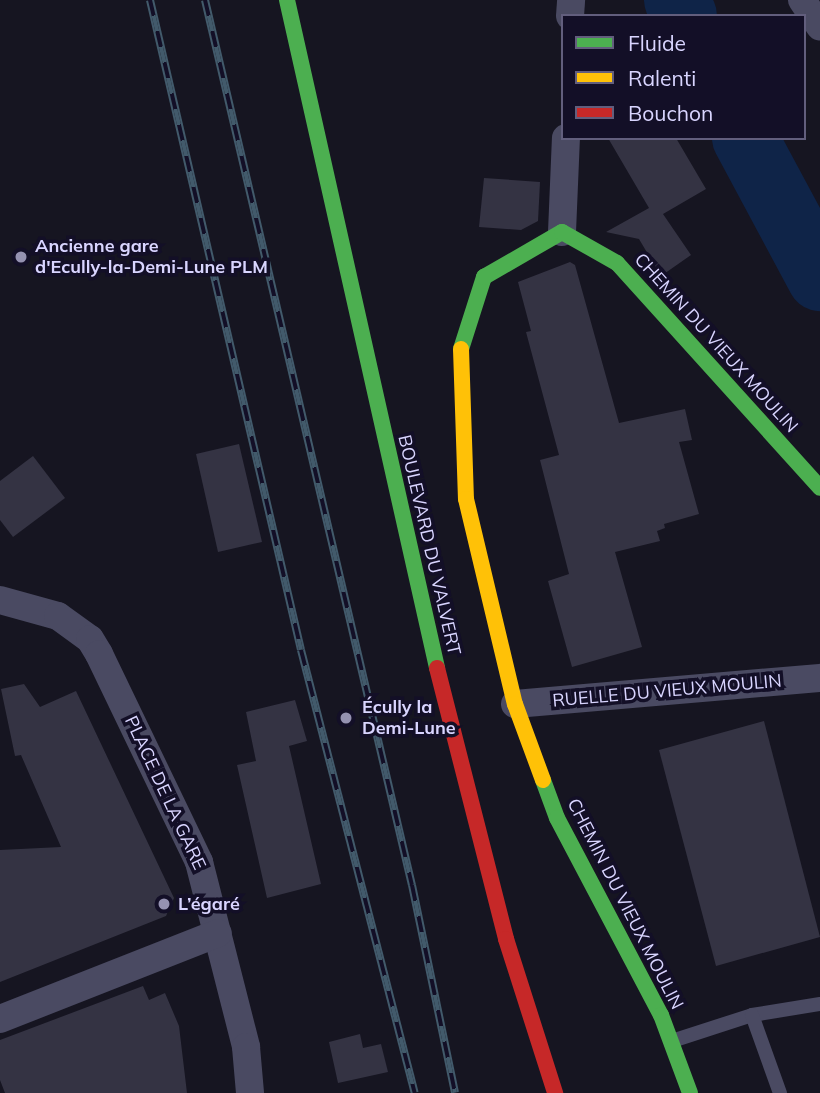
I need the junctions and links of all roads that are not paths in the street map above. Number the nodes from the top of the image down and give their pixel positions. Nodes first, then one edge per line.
1 (287, 0) edge
2 (802, 0) edge
3 (820, 27) edge
4 (566, 140) edge
5 (562, 232) junction
6 (820, 488) edge
7 (0, 600) edge
8 (820, 678) edge
9 (515, 704) junction
10 (218, 933) junction
11 (820, 1004) edge
12 (752, 1015) junction
13 (0, 1018) edge
14 (671, 1041) junction
15 (250, 1093) edge
16 (555, 1093) edge
17 (690, 1093) edge
18 (780, 1093) edge

1 - 16 street, BOULEVARD DU VALVERT
2 - 3 street
4 - 5 street
5 - 6 street, CHEMIN DU VIEUX MOULIN
5 - 9 street, CHEMIN DU VIEUX MOULIN
7 - 10 street, PLACE DE LA GARE
8 - 9 street, RUELLE DU VIEUX MOULIN
9 - 14 street, CHEMIN DU VIEUX MOULIN
10 - 13 street
10 - 15 street, PLACE DE LA GARE
11 - 12 lane
12 - 14 lane
12 - 18 lane
14 - 17 street, CHEMIN DU VIEUX MOULIN

